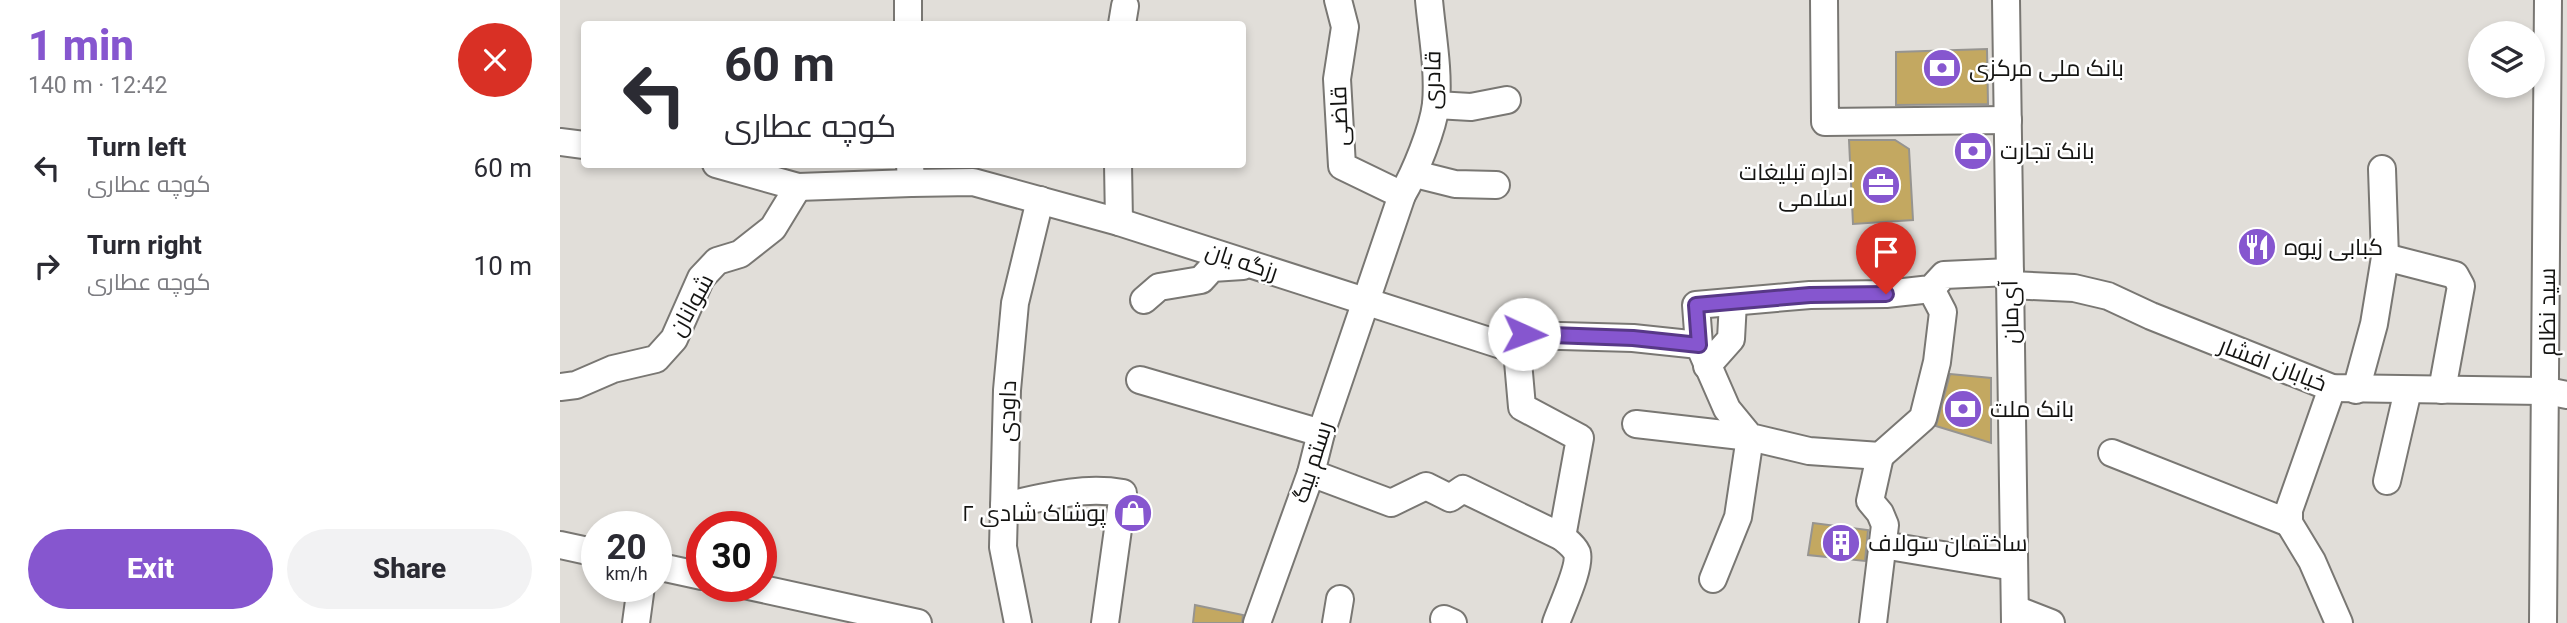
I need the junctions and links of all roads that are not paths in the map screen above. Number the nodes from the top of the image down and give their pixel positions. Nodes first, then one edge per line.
1 (908, 0) edge
2 (1338, 0) edge
3 (1429, 0) edge
4 (1825, 0) edge
5 (2006, 0) edge
6 (2549, 0) edge
7 (908, 21) edge
8 (1507, 100) dead end
9 (1436, 105) junction
10 (2008, 120) junction
11 (560, 142) edge
12 (581, 145) edge
13 (730, 168) edge
14 (1118, 168) edge
15 (2382, 169) dead end
16 (911, 174) edge
17 (1408, 184) junction
18 (1496, 186) dead end
19 (798, 187) junction
20 (1040, 201) junction
21 (1119, 222) junction
22 (2385, 257) junction
23 (1254, 265) junction
24 (2010, 279) junction
25 (1930, 289) junction
26 (1144, 300) dead end
27 (1366, 300) junction
28 (1733, 302) junction
29 (1517, 350) junction
30 (1703, 356) junction
31 (1140, 380) dead end
32 (560, 387) edge
33 (2344, 389) junction
34 (2409, 390) junction
35 (2442, 390) junction
36 (2557, 393) edge
37 (1636, 424) dead end
38 (1321, 433) junction
39 (1750, 437) junction
40 (2112, 453) dead end
41 (1880, 456) junction
42 (1311, 473) junction
43 (2387, 481) dead end
44 (1004, 506) junction
45 (2289, 523) junction
46 (1562, 537) junction
47 (560, 545) edge
48 (1883, 545) junction
49 (581, 550) edge
50 (2014, 567) junction
51 (1713, 579) dead end
52 (777, 592) edge
53 (639, 602) edge
54 (2015, 616) edge
55 (914, 622) edge
56 (636, 623) edge
57 (1018, 623) edge
58 (1105, 623) edge
59 (1256, 623) edge
60 (1556, 623) edge
61 (1873, 623) edge
62 (2051, 623) edge
63 (2339, 623) edge
64 (2543, 623) edge

1 - 7 street
2 - 17 street, قاضی
3 - 9 street, قادری
4 - 10 street
5 - 10 street, آی‌مان
6 - 36 street, سید نظام
8 - 9 street
9 - 17 street, قادری
10 - 24 street, آی‌مان
11 - 12 street
13 - 19 street, رزگه یان
14 - 21 street
15 - 22 street
16 - 19 street, رزگه یان
16 - 20 street, رزگه یان
17 - 18 street
17 - 27 street, قادری
19 - 32 street, شوانان
20 - 21 street, رزگه یان
20 - 44 street, داودی
21 - 23 street, رزگه یان
22 - 33 street
22 - 35 street
23 - 26 street
23 - 27 street, رزگه یان
24 - 25 street, خیابان افشار
24 - 33 street, خیابان افشار
24 - 50 street, آی‌مان
25 - 28 street
25 - 41 street
27 - 29 street, رزگه یان
27 - 38 street, رستم بیگ
28 - 30 street
28 - 30 street
29 - 30 street
29 - 46 street
30 - 39 street
31 - 38 street
33 - 34 street, خیابان افشار
33 - 45 street
34 - 35 street, خیابان افشار
34 - 43 street
35 - 36 street, خیابان افشار
36 - 64 street, سید نظام
37 - 39 street
38 - 42 street, رستم بیگ
39 - 41 street
39 - 51 street
40 - 45 street
41 - 48 street
42 - 46 street
42 - 59 street, رستم بیگ
44 - 57 street, داودی
44 - 58 street
45 - 63 street
46 - 60 street
47 - 49 street
48 - 50 street
48 - 61 street
50 - 54 street, آی‌مان
52 - 55 street
53 - 56 street
54 - 62 street

